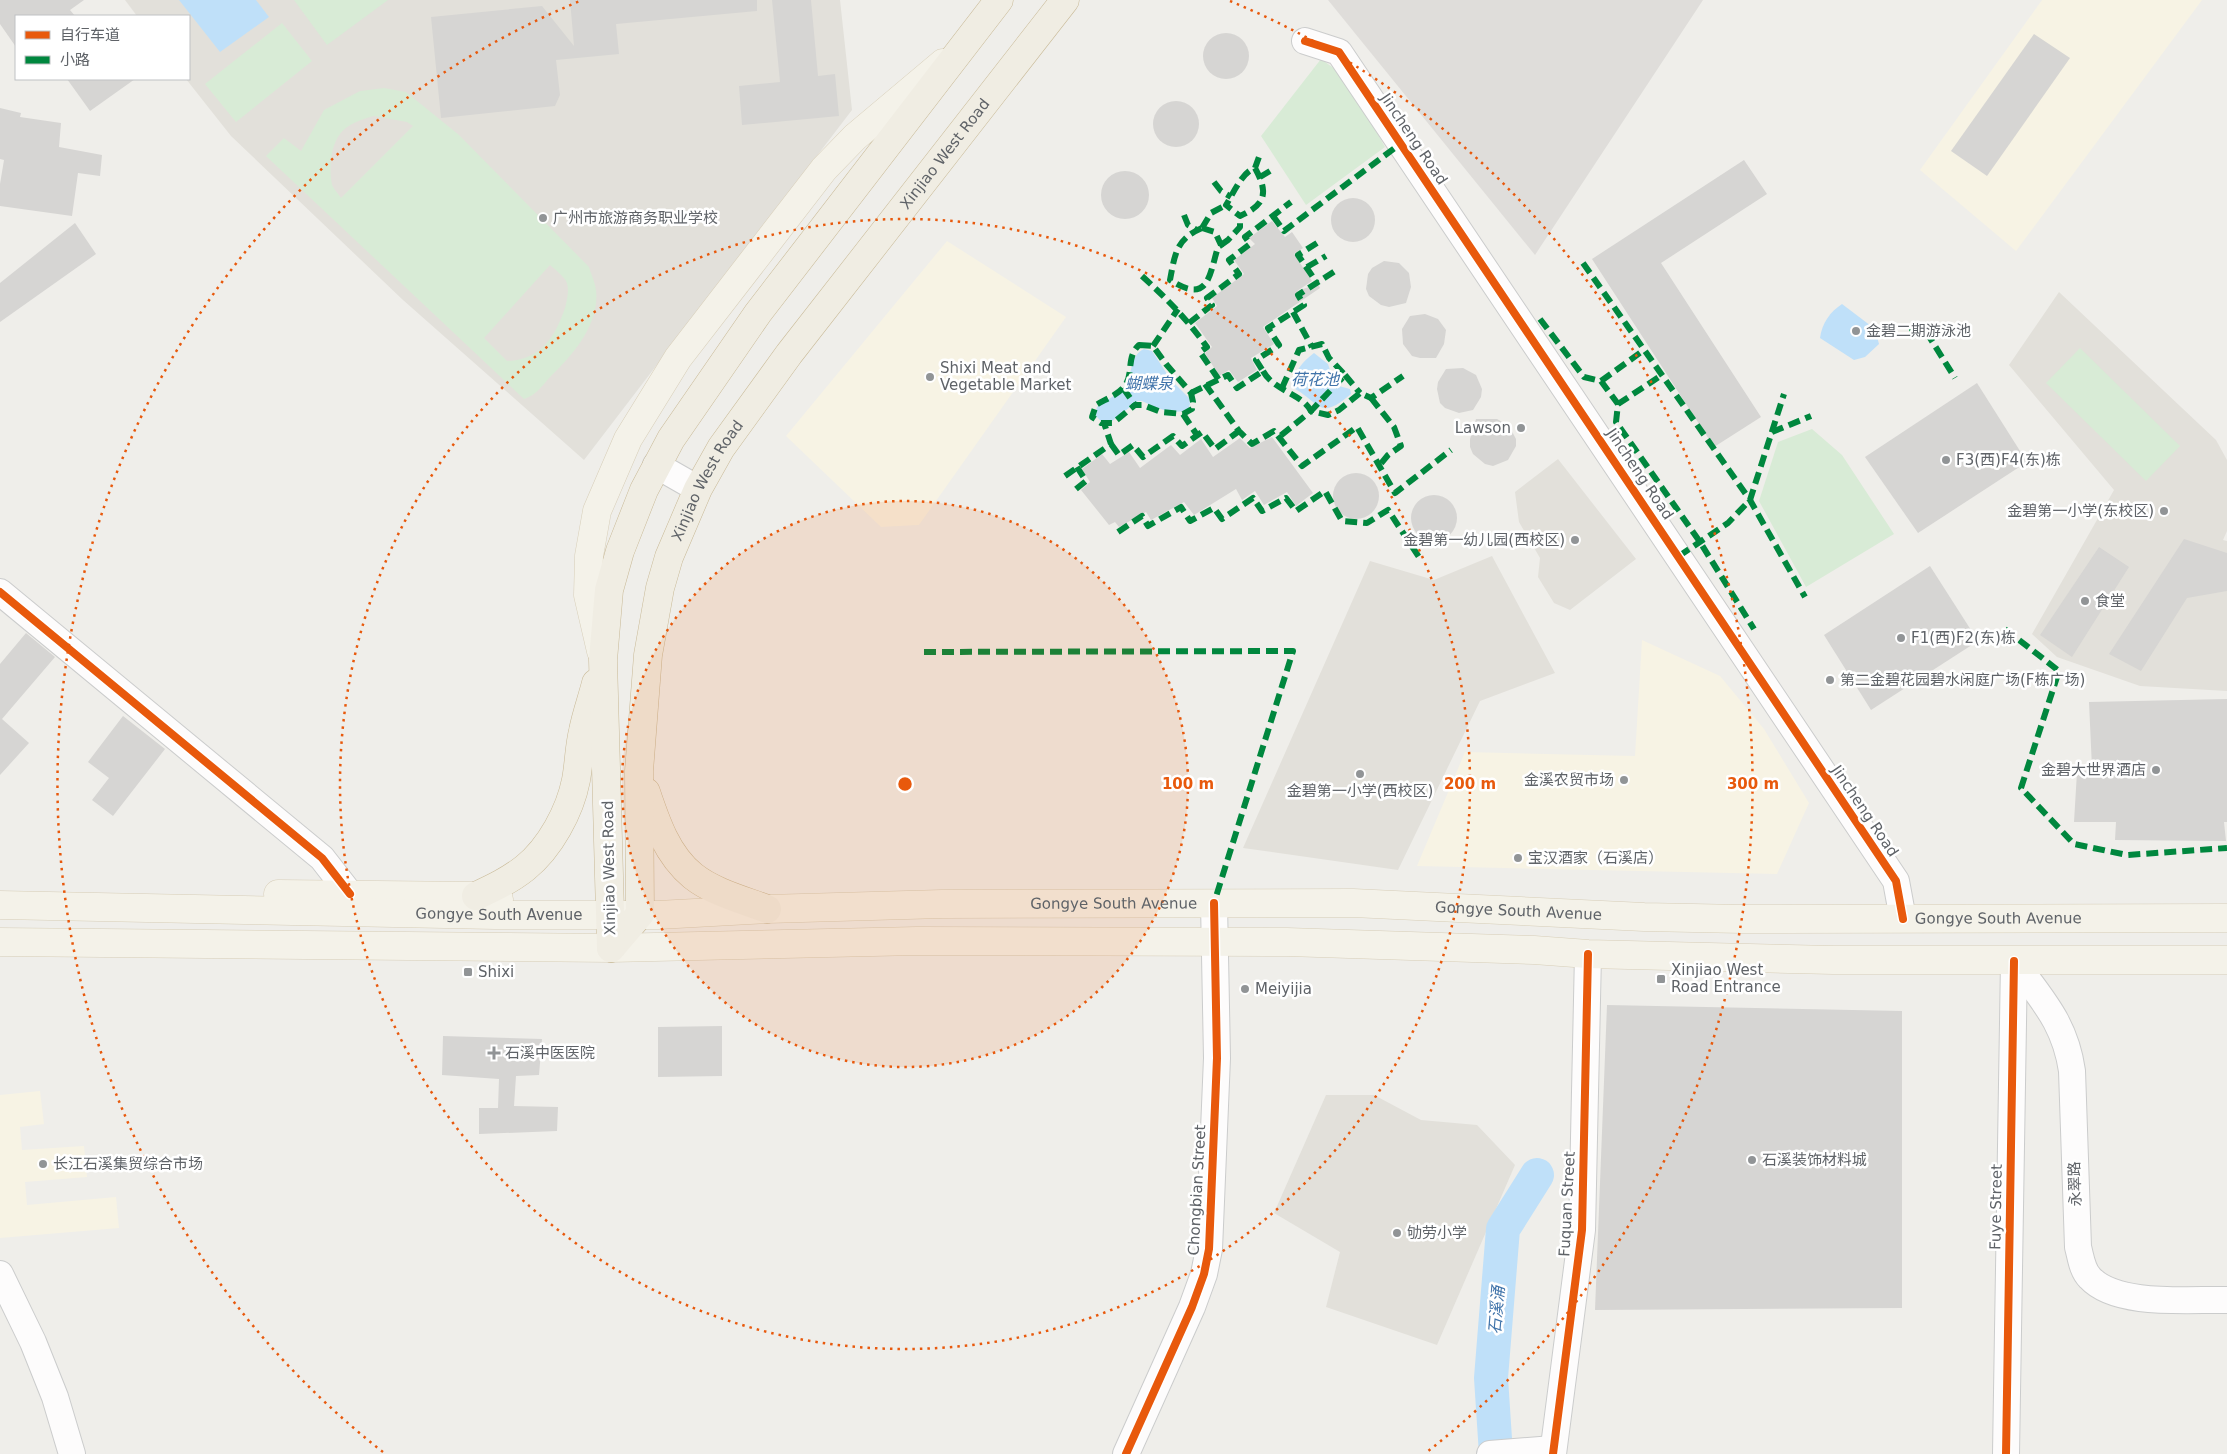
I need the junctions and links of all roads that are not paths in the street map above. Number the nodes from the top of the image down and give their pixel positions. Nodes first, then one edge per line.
1 (999, 0) edge
2 (1064, 0) edge
3 (1305, 41) dead end
4 (962, 47) junction
5 (656, 465) junction
6 (698, 489) junction
7 (0, 592) edge
8 (603, 660) junction
9 (640, 771) junction
10 (350, 894) junction
11 (476, 896) junction
12 (1214, 903) junction
13 (0, 905) edge
14 (64, 906) junction
15 (767, 909) junction
16 (610, 914) junction
17 (640, 914) junction
18 (2227, 918) edge
19 (1903, 919) junction
20 (2013, 919) junction
21 (1214, 941) junction
22 (0, 942) edge
23 (611, 948) junction
24 (1588, 954) junction
25 (2227, 960) edge
26 (2014, 961) junction
27 (0, 1274) edge
28 (2227, 1300) edge
29 (1553, 1452) edge
30 (72, 1454) edge
31 (1126, 1454) edge
32 (1490, 1454) edge
33 (2006, 1454) edge

1 - 4 highway, Xinjiao West Road
2 - 6 highway, Xinjiao West Road
3 - 19 street, Jincheng Road
4 - 5 highway, Xinjiao West Road
4 - 8 main road
5 - 6 street
5 - 8 highway, Xinjiao West Road
6 - 9 highway, Xinjiao West Road
7 - 10 street
8 - 11 highway
8 - 16 highway, Xinjiao West Road
9 - 15 highway
9 - 17 highway, Xinjiao West Road
10 - 11 main road
10 - 14 main road
11 - 16 main road
12 - 15 main road, Gongye South Avenue
12 - 19 main road, Gongye South Avenue
12 - 21 street, Chongbian Street
13 - 14 main road, Gongye South Avenue
14 - 16 main road, Gongye South Avenue
15 - 17 main road, Gongye South Avenue
16 - 17 main road, Gongye South Avenue
16 - 23 highway, Xinjiao West Road
17 - 23 highway, Xinjiao West Road
18 - 20 main road, Gongye South Avenue
19 - 20 main road, Gongye South Avenue
20 - 26 main road
21 - 23 main road
21 - 24 main road
21 - 31 street, Chongbian Street
22 - 23 main road
24 - 26 main road
24 - 29 street, Fuquan Street
25 - 26 main road
26 - 28 street, 永翠路
26 - 33 street, Fuye Street
27 - 30 street
29 - 32 street

